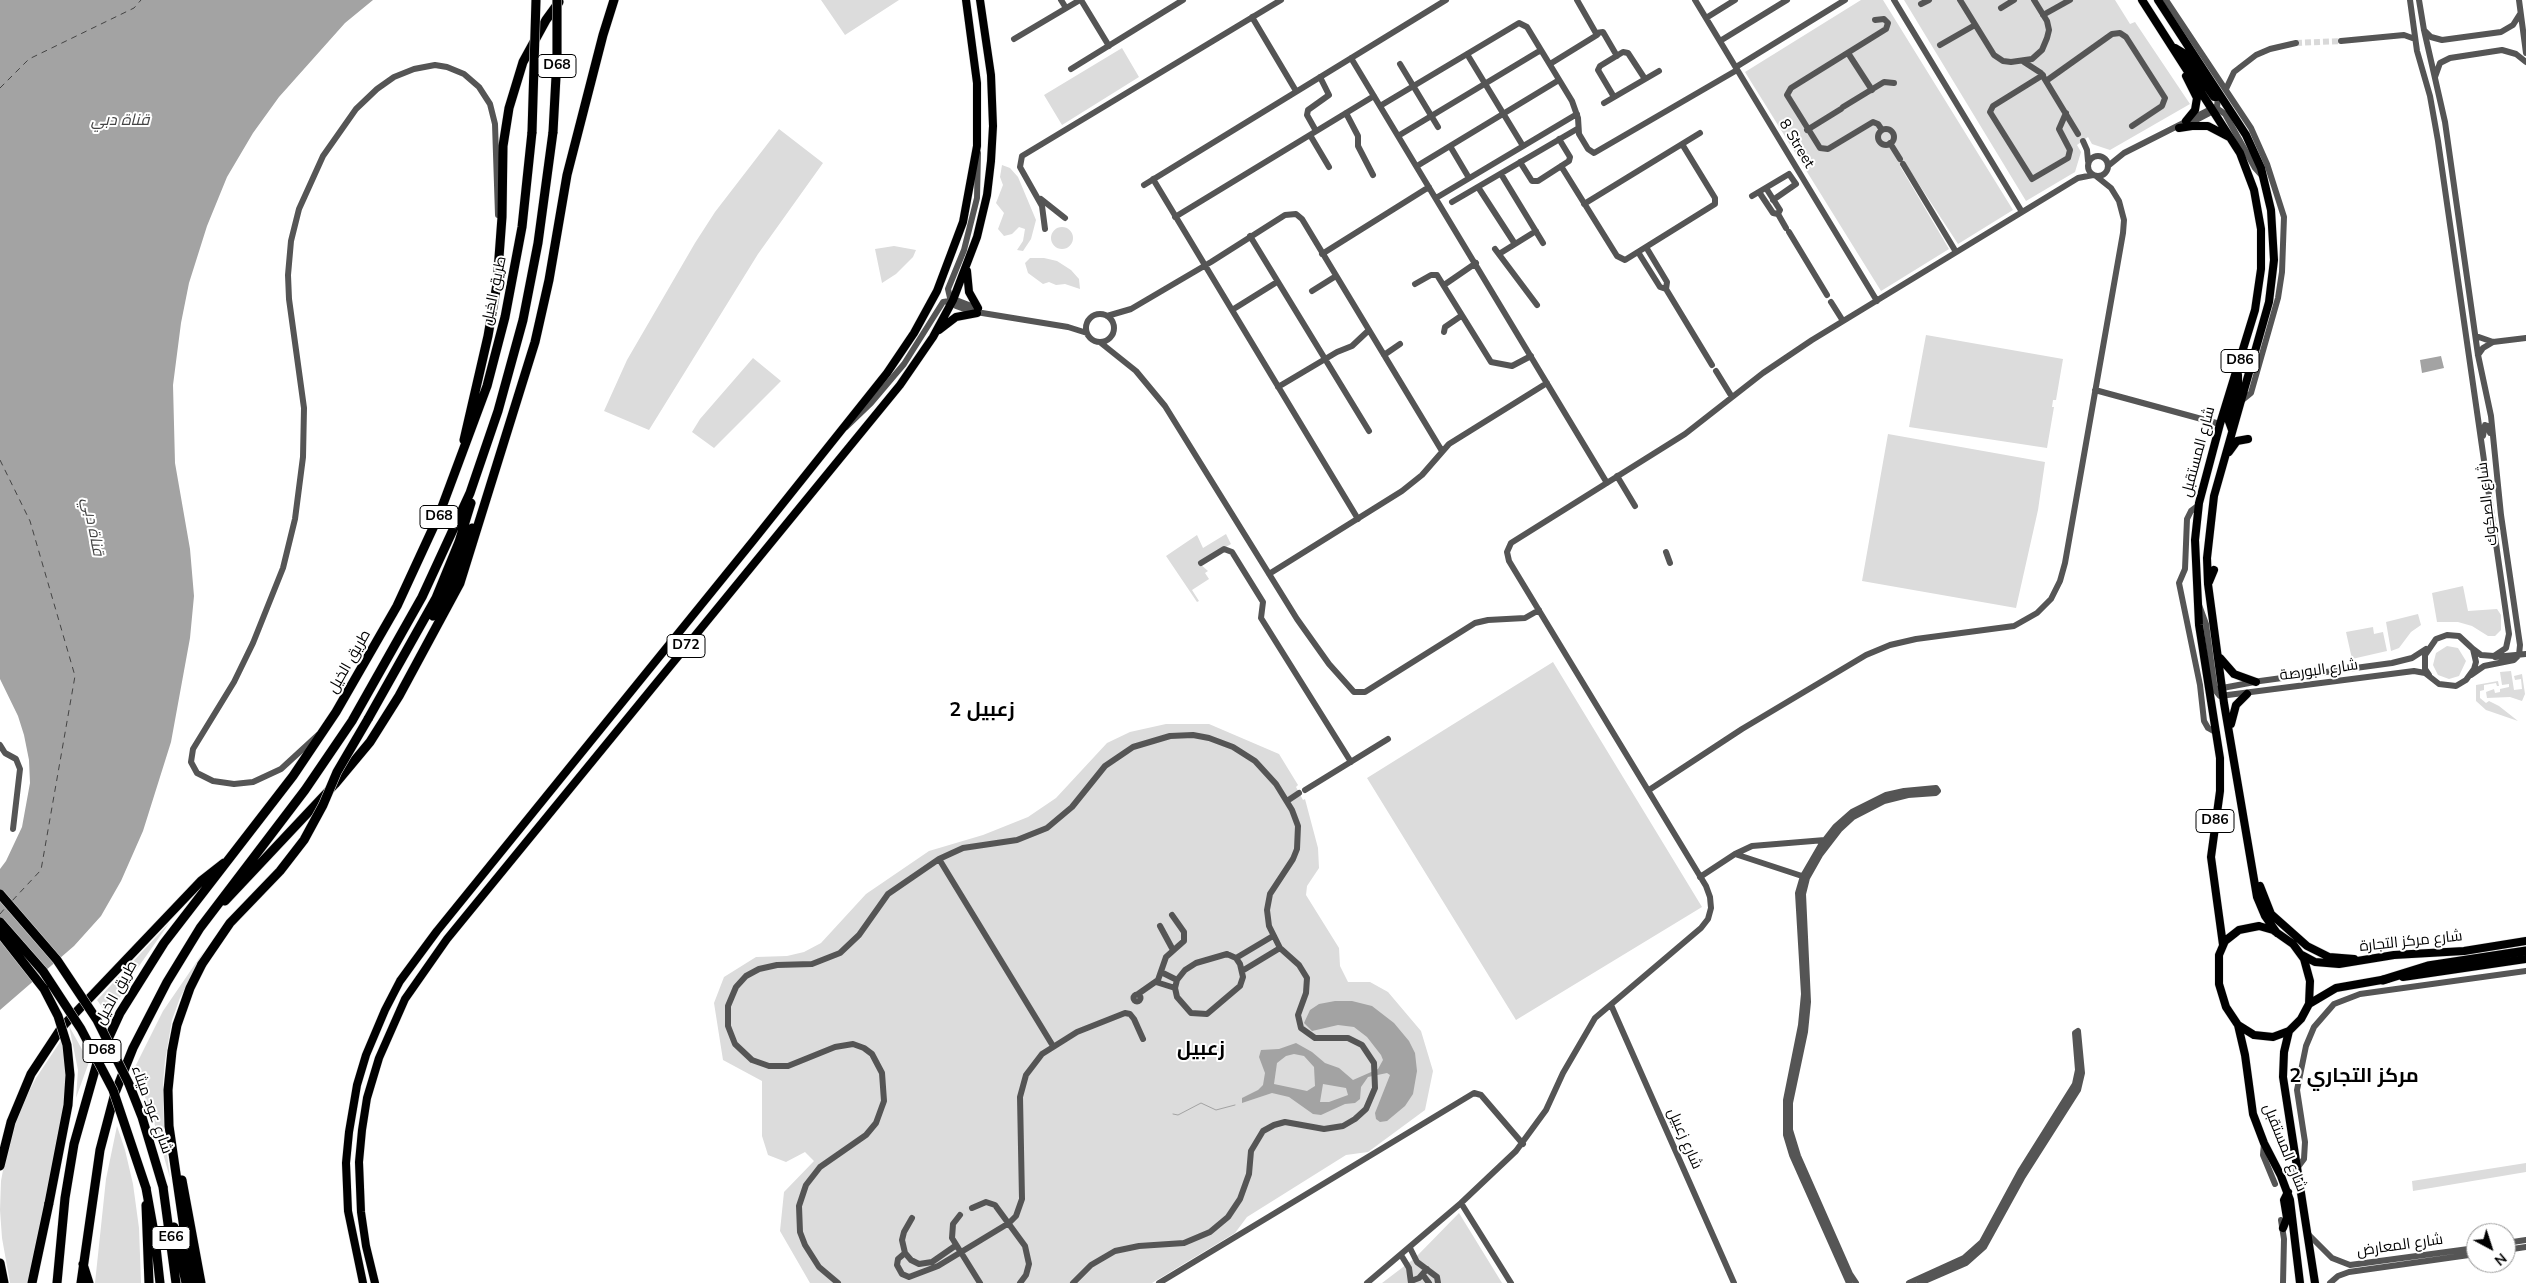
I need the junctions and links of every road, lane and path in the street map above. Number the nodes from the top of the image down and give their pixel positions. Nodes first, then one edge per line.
1 (536, 0) edge
2 (559, 0) edge
3 (614, 0) edge
4 (966, 0) edge
5 (980, 0) edge
6 (1061, 0) edge
7 (1080, 0) edge
8 (1183, 0) edge
9 (1280, 0) edge
10 (1446, 0) edge
11 (1576, 0) edge
12 (1695, 0) edge
13 (1735, 0) edge
14 (1787, 0) edge
15 (1845, 0) edge
16 (1894, 0) edge
17 (1929, 0) edge
18 (1960, 0) edge
19 (2014, 0) edge
20 (2034, 0) edge
21 (2070, 0) edge
22 (2142, 0) edge
23 (2158, 0) edge
24 (2166, 0) edge
25 (2410, 0) edge
26 (2419, 0) edge
27 (2519, 0) edge
28 (1922, 4) dead end
29 (1066, 8) junction
30 (2001, 8) dead end
31 (2520, 14) junction
32 (2043, 15) junction
33 (1252, 17) junction
34 (1706, 18) junction
35 (1875, 20) dead end
36 (1975, 25) junction
37 (2424, 30) junction
38 (1596, 33) junction
39 (1014, 39) dead end
40 (2415, 39) junction
41 (1720, 41) junction
42 (2341, 41) tunnel mouth
43 (2296, 43) tunnel mouth
44 (1940, 45) dead end
45 (1109, 46) junction
46 (2198, 46) junction
47 (2173, 47) junction
48 (1541, 50) junction
49 (2042, 50) junction
50 (1848, 53) junction
51 (2526, 53) edge
52 (1467, 54) junction
53 (1617, 56) junction
54 (1351, 58) junction
55 (2024, 62) junction
56 (2526, 62) edge
57 (1400, 64) dead end
58 (1550, 64) junction
59 (2203, 68) junction
60 (1071, 69) dead end
61 (1736, 69) junction
62 (1659, 71) dead end
63 (2043, 76) junction
64 (1320, 77) junction
65 (1645, 79) junction
66 (2435, 79) junction
67 (1559, 80) junction
68 (1894, 83) dead end
69 (1484, 84) junction
70 (1413, 86) junction
71 (1872, 90) junction
72 (1296, 91) junction
73 (2221, 91) junction
74 (1374, 96) junction
75 (1614, 97) junction
76 (1604, 103) dead end
77 (1380, 106) junction
78 (2215, 108) junction
79 (1346, 113) junction
80 (2066, 113) junction
81 (1503, 114) junction
82 (1577, 114) junction
83 (1431, 116) junction
84 (2224, 119) junction
85 (2186, 121) junction
86 (2072, 124) junction
87 (2132, 126) dead end
88 (1438, 127) dead end
89 (2179, 128) junction
90 (1577, 129) junction
91 (2059, 129) junction
92 (1807, 130) junction
93 (1882, 130) junction
94 (1313, 133) junction
95 (1700, 133) dead end
96 (2165, 133) junction
97 (2078, 134) dead end
98 (1398, 136) junction
99 (1559, 139) junction
100 (2234, 141) junction
101 (1682, 144) junction
102 (1890, 144) junction
103 (977, 146) junction
104 (1450, 146) junction
105 (1523, 146) junction
106 (2124, 153) junction
107 (2101, 157) junction
108 (1520, 162) junction
109 (2088, 164) junction
110 (1417, 166) junction
111 (1561, 166) junction
112 (1329, 168) dead end
113 (2107, 168) junction
114 (1501, 174) junction
115 (1373, 175) dead end
116 (2095, 175) junction
117 (1469, 178) junction
118 (2078, 178) junction
119 (1153, 179) junction
120 (2265, 179) junction
121 (1144, 184) dead end
122 (1429, 187) junction
123 (1478, 187) junction
124 (1766, 188) junction
125 (2111, 188) junction
126 (1759, 192) junction
127 (1037, 195) junction
128 (1752, 196) dead end
129 (1772, 197) junction
130 (1436, 198) junction
131 (1764, 200) junction
132 (1452, 202) dead end
133 (1584, 204) junction
134 (2022, 212) junction
135 (1778, 214) junction
136 (1176, 217) junction
137 (1065, 218) dead end
138 (1045, 229) dead end
139 (1536, 231) junction
140 (1250, 236) junction
141 (1543, 243) dead end
142 (1515, 244) junction
143 (2274, 246) junction
144 (1646, 247) junction
145 (1638, 252) junction
146 (1956, 252) junction
147 (1322, 254) junction
148 (2282, 255) junction
149 (1476, 263) junction
150 (968, 264) junction
151 (1204, 264) junction
152 (1336, 276) junction
153 (1278, 282) junction
154 (497, 284) junction
155 (1415, 284) dead end
156 (1444, 285) junction
157 (1666, 289) junction
158 (1312, 291) dead end
159 (1827, 295) dead end
160 (952, 301) junction
161 (1876, 301) junction
162 (1831, 302) dead end
163 (1537, 305) dead end
164 (1131, 308) junction
165 (1232, 310) junction
166 (978, 311) junction
167 (1107, 316) junction
168 (1461, 316) junction
169 (1843, 321) junction
170 (1087, 322) junction
171 (1068, 327) junction
172 (1114, 328) junction
173 (1368, 330) junction
174 (1444, 332) dead end
175 (1087, 333) junction
176 (1112, 336) junction
177 (2476, 336) junction
178 (933, 337) junction
179 (2526, 338) edge
180 (2492, 342) junction
181 (1101, 343) junction
182 (1400, 344) dead end
183 (1384, 355) junction
184 (2478, 355) junction
185 (1531, 356) junction
186 (1122, 359) junction
187 (1325, 359) junction
188 (2237, 371) junction
189 (1547, 383) junction
190 (1278, 387) junction
191 (2095, 390) junction
192 (2475, 396) junction
193 (1732, 397) junction
194 (2240, 402) junction
195 (2488, 404) junction
196 (2220, 424) junction
197 (841, 430) junction
198 (2232, 430) junction
199 (1369, 431) dead end
200 (2248, 439) dead end
201 (2481, 441) junction
202 (464, 450) junction
203 (1442, 451) junction
204 (2224, 457) junction
205 (2495, 461) junction
206 (480, 467) junction
207 (1617, 476) junction
208 (1607, 483) junction
209 (487, 495) junction
210 (2199, 505) junction
211 (1635, 506) dead end
212 (1358, 519) junction
213 (1666, 552) dead end
214 (1201, 563) dead end
215 (1670, 563) dead end
216 (2214, 570) dead end
217 (1269, 574) junction
218 (2208, 584) junction
219 (1539, 610) junction
220 (2520, 641) junction
221 (2428, 648) junction
222 (2526, 648) edge
223 (2473, 649) junction
224 (2217, 652) junction
225 (2522, 654) edge
226 (2494, 656) junction
227 (396, 670) junction
228 (2429, 675) junction
229 (2471, 675) junction
230 (2256, 682) junction
231 (2218, 693) junction
232 (2247, 694) junction
233 (324, 730) junction
234 (2230, 731) junction
235 (2217, 733) junction
236 (1388, 739) dead end
237 (0, 745) edge
238 (1351, 762) junction
239 (1649, 790) junction
240 (1287, 801) junction
241 (13, 829) dead end
242 (1827, 840) junction
243 (1735, 854) junction
244 (234, 856) junction
245 (939, 859) junction
246 (2252, 869) junction
247 (1700, 877) junction
248 (1805, 877) junction
249 (0, 894) edge
250 (209, 915) junction
251 (1172, 915) dead end
252 (0, 922) edge
253 (1160, 926) dead end
254 (2278, 933) junction
255 (0, 934) edge
256 (1273, 936) junction
257 (2526, 941) edge
258 (2223, 945) junction
259 (1280, 948) junction
260 (1173, 950) junction
261 (2526, 951) edge
262 (2301, 954) junction
263 (1236, 958) junction
264 (2526, 959) edge
265 (2358, 961) junction
266 (1242, 971) junction
267 (2526, 971) edge
268 (1161, 972) junction
269 (1177, 980) junction
270 (2383, 980) junction
271 (1156, 982) junction
272 (1174, 988) junction
273 (2309, 1004) junction
274 (1611, 1005) junction
275 (1128, 1014) junction
276 (2238, 1025) junction
277 (2289, 1031) junction
278 (1143, 1039) dead end
279 (1053, 1046) junction
280 (31, 1074) junction
281 (0, 1138) edge
282 (2264, 1143) junction
283 (1523, 1144) junction
284 (172, 1150) junction
285 (0, 1166) edge
286 (2298, 1167) junction
287 (2275, 1184) dead end
288 (163, 1190) junction
289 (2288, 1192) junction
290 (148, 1198) junction
291 (1461, 1203) junction
292 (972, 1208) tunnel mouth
293 (960, 1215) tunnel mouth
294 (912, 1218) dead end
295 (1823, 1220) junction
296 (1009, 1223) junction
297 (2282, 1224) joint
298 (2307, 1231) junction
299 (1410, 1248) junction
300 (957, 1249) junction
301 (2466, 1249) edge
302 (905, 1253) junction
303 (2466, 1255) edge
304 (1401, 1256) junction
305 (37, 1260) junction
306 (0, 1263) edge
307 (82, 1264) junction
308 (919, 1264) junction
309 (925, 1272) junction
310 (1936, 1273) junction
311 (1418, 1278) edge
312 (2312, 1281) edge
313 (4, 1283) edge
314 (32, 1283) edge
315 (36, 1283) edge
316 (57, 1283) edge
317 (81, 1283) edge
318 (89, 1283) edge
319 (149, 1283) edge
320 (160, 1283) edge
321 (176, 1283) edge
322 (186, 1283) edge
323 (192, 1283) edge
324 (201, 1283) edge
325 (363, 1283) edge
326 (374, 1283) edge
327 (838, 1283) edge
328 (980, 1283) edge
329 (1020, 1283) edge
330 (1073, 1283) edge
331 (1159, 1283) edge
332 (1367, 1283) edge
333 (1429, 1283) edge
334 (1438, 1283) edge
335 (1511, 1283) edge
336 (1734, 1283) edge
337 (1849, 1283) edge
338 (1856, 1283) edge
339 (1909, 1283) edge
340 (1920, 1283) edge
341 (2282, 1283) edge
342 (2300, 1283) edge
343 (2330, 1283) edge

1 - 202 highway, طريق الخيل / D68, bridge
2 - 154 highway
2 - 206 highway, D68, bridge
3 - 209 highway
4 - 103 main road, D72
5 - 150 main road, D72
6 - 29 street
7 - 29 street
7 - 45 street
8 - 45 street
9 - 33 street
10 - 54 street
11 - 38 street
12 - 34 street, 8 Street
13 - 34 street
14 - 41 street
15 - 61 street
16 - 134 street
17 - 28 street
18 - 36 street
19 - 30 street
20 - 32 street
21 - 32 street
22 - 47 main road, شارع المستقبل / D86
23 - 59 main road, شارع المستقبل / D86
24 - 46 street
25 - 40 street, شارع الصكوك
26 - 37 street, شارع الصكوك
27 - 31 street
29 - 39 street
31 - 37 street
31 - 51 street
32 - 49 street
33 - 72 street
33 - 127 street
34 - 41 street, 8 Street
35 - 50 street
36 - 44 street
36 - 55 street
37 - 66 street, شارع الصكوك
38 - 53 street
38 - 58 street
40 - 42 street
40 - 192 street, شارع الصكوك
41 - 61 street, 8 Street
43 - 73 street
45 - 60 street
46 - 59 main road
46 - 73 street
47 - 73 main road
47 - 78 main road, شارع المستقبل / D86
47 - 85 main road
48 - 52 street
48 - 58 street
48 - 69 street
49 - 55 street
49 - 63 street
50 - 71 street
50 - 92 street
52 - 69 street
52 - 70 street
53 - 65 street
53 - 75 street
54 - 64 street
54 - 74 street
55 - 63 street
56 - 66 street
57 - 70 street
58 - 67 street
59 - 73 main road, شارع المستقبل / D86
61 - 90 street
61 - 161 street, 8 Street
62 - 65 street
63 - 80 street
63 - 87 street
63 - 91 street
64 - 72 street
64 - 94 street
65 - 75 street
66 - 177 street, شارع الصكوك
67 - 81 street
67 - 82 street
68 - 71 street
69 - 81 street
69 - 83 street
70 - 77 street
70 - 83 street
71 - 92 street
72 - 119 street
73 - 78 street
73 - 120 main road, شارع المستقبل / D86
73 - 148 street
74 - 77 street
74 - 79 street
75 - 76 street
77 - 98 street
78 - 84 main road, شارع المستقبل / D86
78 - 85 street
78 - 89 street
79 - 94 street
79 - 115 street
80 - 86 street
80 - 91 street
81 - 104 street
81 - 105 street
82 - 90 street
82 - 105 street
83 - 88 street
83 - 98 street
84 - 100 main road, شارع المستقبل / D86
84 - 120 street
85 - 96 street
86 - 91 street
86 - 97 street
89 - 96 street
89 - 100 main road
90 - 99 street
92 - 93 street
93 - 102 street
93 - 102 street
94 - 112 street
94 - 136 street
95 - 101 street
96 - 106 street
98 - 110 street
99 - 108 street
99 - 111 street
100 - 188 main road, شارع المستقبل / D86
101 - 133 street
101 - 144 street
102 - 146 street
103 - 160 street
103 - 197 main road, D72
104 - 110 street
104 - 117 street
105 - 117 street
106 - 107 street
106 - 113 street
107 - 109 street
107 - 109 street
107 - 113 street
108 - 111 street
108 - 114 street
109 - 116 street
109 - 118 street
110 - 122 street
111 - 133 street
113 - 116 street
113 - 125 street
114 - 123 street
114 - 139 street
116 - 118 street
116 - 125 street
117 - 130 street
118 - 134 street
119 - 121 street
119 - 136 street
120 - 143 main road, شارع المستقبل / D86
122 - 130 street
122 - 147 street
123 - 132 street
123 - 142 street
124 - 126 street
124 - 129 street
124 - 129 street
125 - 191 street
126 - 128 street
126 - 131 street
127 - 137 street
127 - 138 street
129 - 131 street
129 - 135 street
130 - 149 street
131 - 135 street
133 - 145 street
134 - 146 street
135 - 159 street
136 - 151 street
139 - 141 street
139 - 142 street
140 - 147 street
140 - 151 street
140 - 153 street
142 - 163 street
143 - 148 main road
143 - 194 main road, شارع المستقبل / D86
144 - 145 street
144 - 157 street
145 - 157 street
146 - 161 street
147 - 152 street
148 - 194 street
149 - 156 street
149 - 185 street
150 - 160 main road, D72
150 - 166 main road
151 - 164 street
151 - 165 street
152 - 158 street
152 - 173 street
153 - 165 street
153 - 187 street
154 - 202 highway
154 - 233 street
155 - 156 street
156 - 168 street
157 - 193 street
160 - 166 street
160 - 178 main road, D72
160 - 197 street
161 - 169 street
162 - 169 street
164 - 167 street
164 - 172 street
165 - 190 street
166 - 171 street
166 - 178 main road
167 - 170 street
167 - 172 street
168 - 174 street
168 - 185 street
169 - 193 street
170 - 171 street
170 - 175 street
171 - 175 street
172 - 176 street
173 - 183 street
173 - 187 street
175 - 181 street
176 - 181 street
176 - 186 street
177 - 180 street
177 - 184 street, شارع الصكوك
178 - 326 main road, D72
179 - 180 street
180 - 184 street
181 - 186 street
182 - 183 street
183 - 203 street
184 - 195 street, شارع الصكوك
185 - 189 street
186 - 217 street
187 - 190 street
187 - 199 street
188 - 196 main road, شارع المستقبل / D86
188 - 198 main road
189 - 203 street
189 - 208 street
190 - 212 street
191 - 196 street
191 - 239 street
192 - 195 street
192 - 201 street, شارع الصكوك
193 - 207 street
194 - 198 main road, شارع المستقبل / D86
195 - 205 street, شارع الصكوك
196 - 210 main road, شارع المستقبل / D86
197 - 325 main road, D72
198 - 204 main road, شارع المستقبل / D86
200 - 204 main road
201 - 205 street
201 - 226 street, شارع الصكوك
202 - 233 highway, طريق الخيل / D68
203 - 212 street
204 - 218 main road, شارع المستقبل / D86
205 - 220 street, شارع الصكوك
206 - 227 highway
206 - 250 highway, D68
207 - 208 street
207 - 211 street
208 - 219 street
209 - 227 highway
209 - 250 highway
210 - 231 main road, شارع المستقبل / D86
210 - 235 street
212 - 217 street
213 - 215 street
214 - 238 street
216 - 218 main road
217 - 219 street
218 - 224 main road, شارع المستقبل / D86
219 - 239 street
220 - 222 street
220 - 225 street, شارع الصكوك
221 - 223 street
221 - 228 street
221 - 230 street, شارع البورصة
223 - 226 street
223 - 229 street
224 - 230 main road
224 - 231 main road, شارع المستقبل / D86
225 - 226 street
225 - 229 street
227 - 284 highway, bridge
228 - 229 street
228 - 232 street, شارع البورصة
230 - 231 street, شارع البورصة
231 - 232 street, شارع البورصة
231 - 234 main road, شارع المستقبل / D86
231 - 235 main road, شارع المستقبل / D86
232 - 234 main road
233 - 244 highway, طريق الخيل / D68
234 - 246 main road, شارع المستقبل / D86
235 - 258 main road, شارع المستقبل / D86
236 - 238 street
237 - 241 street
238 - 240 street
239 - 247 street
240 - 245 street
240 - 256 street
242 - 242 street
242 - 243 street
242 - 248 street
243 - 247 street
243 - 248 street
244 - 280 highway
244 - 316 highway, طريق الخيل / D68
245 - 279 street
245 - 327 street
246 - 254 main road, شارع المستقبل / D86
246 - 265 main road
247 - 274 street
248 - 295 street
249 - 288 highway, شارع عود ميثاء / E66, bridge
250 - 307 highway, D68
251 - 260 street
252 - 290 highway, شارع عود ميثاء / E66, bridge
253 - 260 street
254 - 258 main road
254 - 262 main road
255 - 305 highway, bridge
256 - 259 street
256 - 263 street
257 - 265 main road, شارع مركز التجارة
258 - 276 main road
259 - 266 street
259 - 330 street
260 - 268 street
261 - 270 highway
262 - 265 main road, شارع مركز التجارة
262 - 273 main road
263 - 266 street
263 - 269 street
264 - 270 main road, شارع مركز التجارة
266 - 272 street
267 - 286 street
268 - 269 street
268 - 271 street
269 - 272 street
270 - 273 main road, شارع مركز التجارة
271 - 272 street
271 - 275 street
273 - 277 main road
274 - 283 street
274 - 336 street, شارع زعبيل
275 - 278 street
275 - 279 street
276 - 277 main road
276 - 282 main road, شارع المستقبل
277 - 286 main road, شارع المستقبل
279 - 296 street
280 - 281 highway
280 - 285 highway
282 - 287 street
282 - 289 main road, شارع المستقبل
283 - 291 street
283 - 331 street
284 - 323 highway
284 - 324 highway
286 - 298 main road, شارع المستقبل
288 - 321 highway, شارع عود ميثاء / E66
288 - 322 highway
289 - 297 main road
289 - 342 main road, شارع المستقبل
290 - 319 highway
290 - 320 highway, شارع عود ميثاء / E66
291 - 299 street
291 - 335 street
292 - 296 street
293 - 300 street
294 - 302 street
295 - 337 street
295 - 338 street
296 - 300 street
296 - 329 street
297 - 341 street
298 - 301 street, شارع المعارض
298 - 312 main road, شارع المستقبل
299 - 304 street
299 - 311 street
300 - 308 street
300 - 309 street
300 - 328 street
302 - 308 street
302 - 309 street
303 - 343 street, شارع المعارض
304 - 311 street
304 - 332 street
305 - 314 highway
305 - 315 highway
306 - 313 highway
307 - 317 highway, D68
307 - 318 highway
308 - 309 street
310 - 310 street
310 - 339 street
310 - 340 street
311 - 333 street
311 - 334 street

